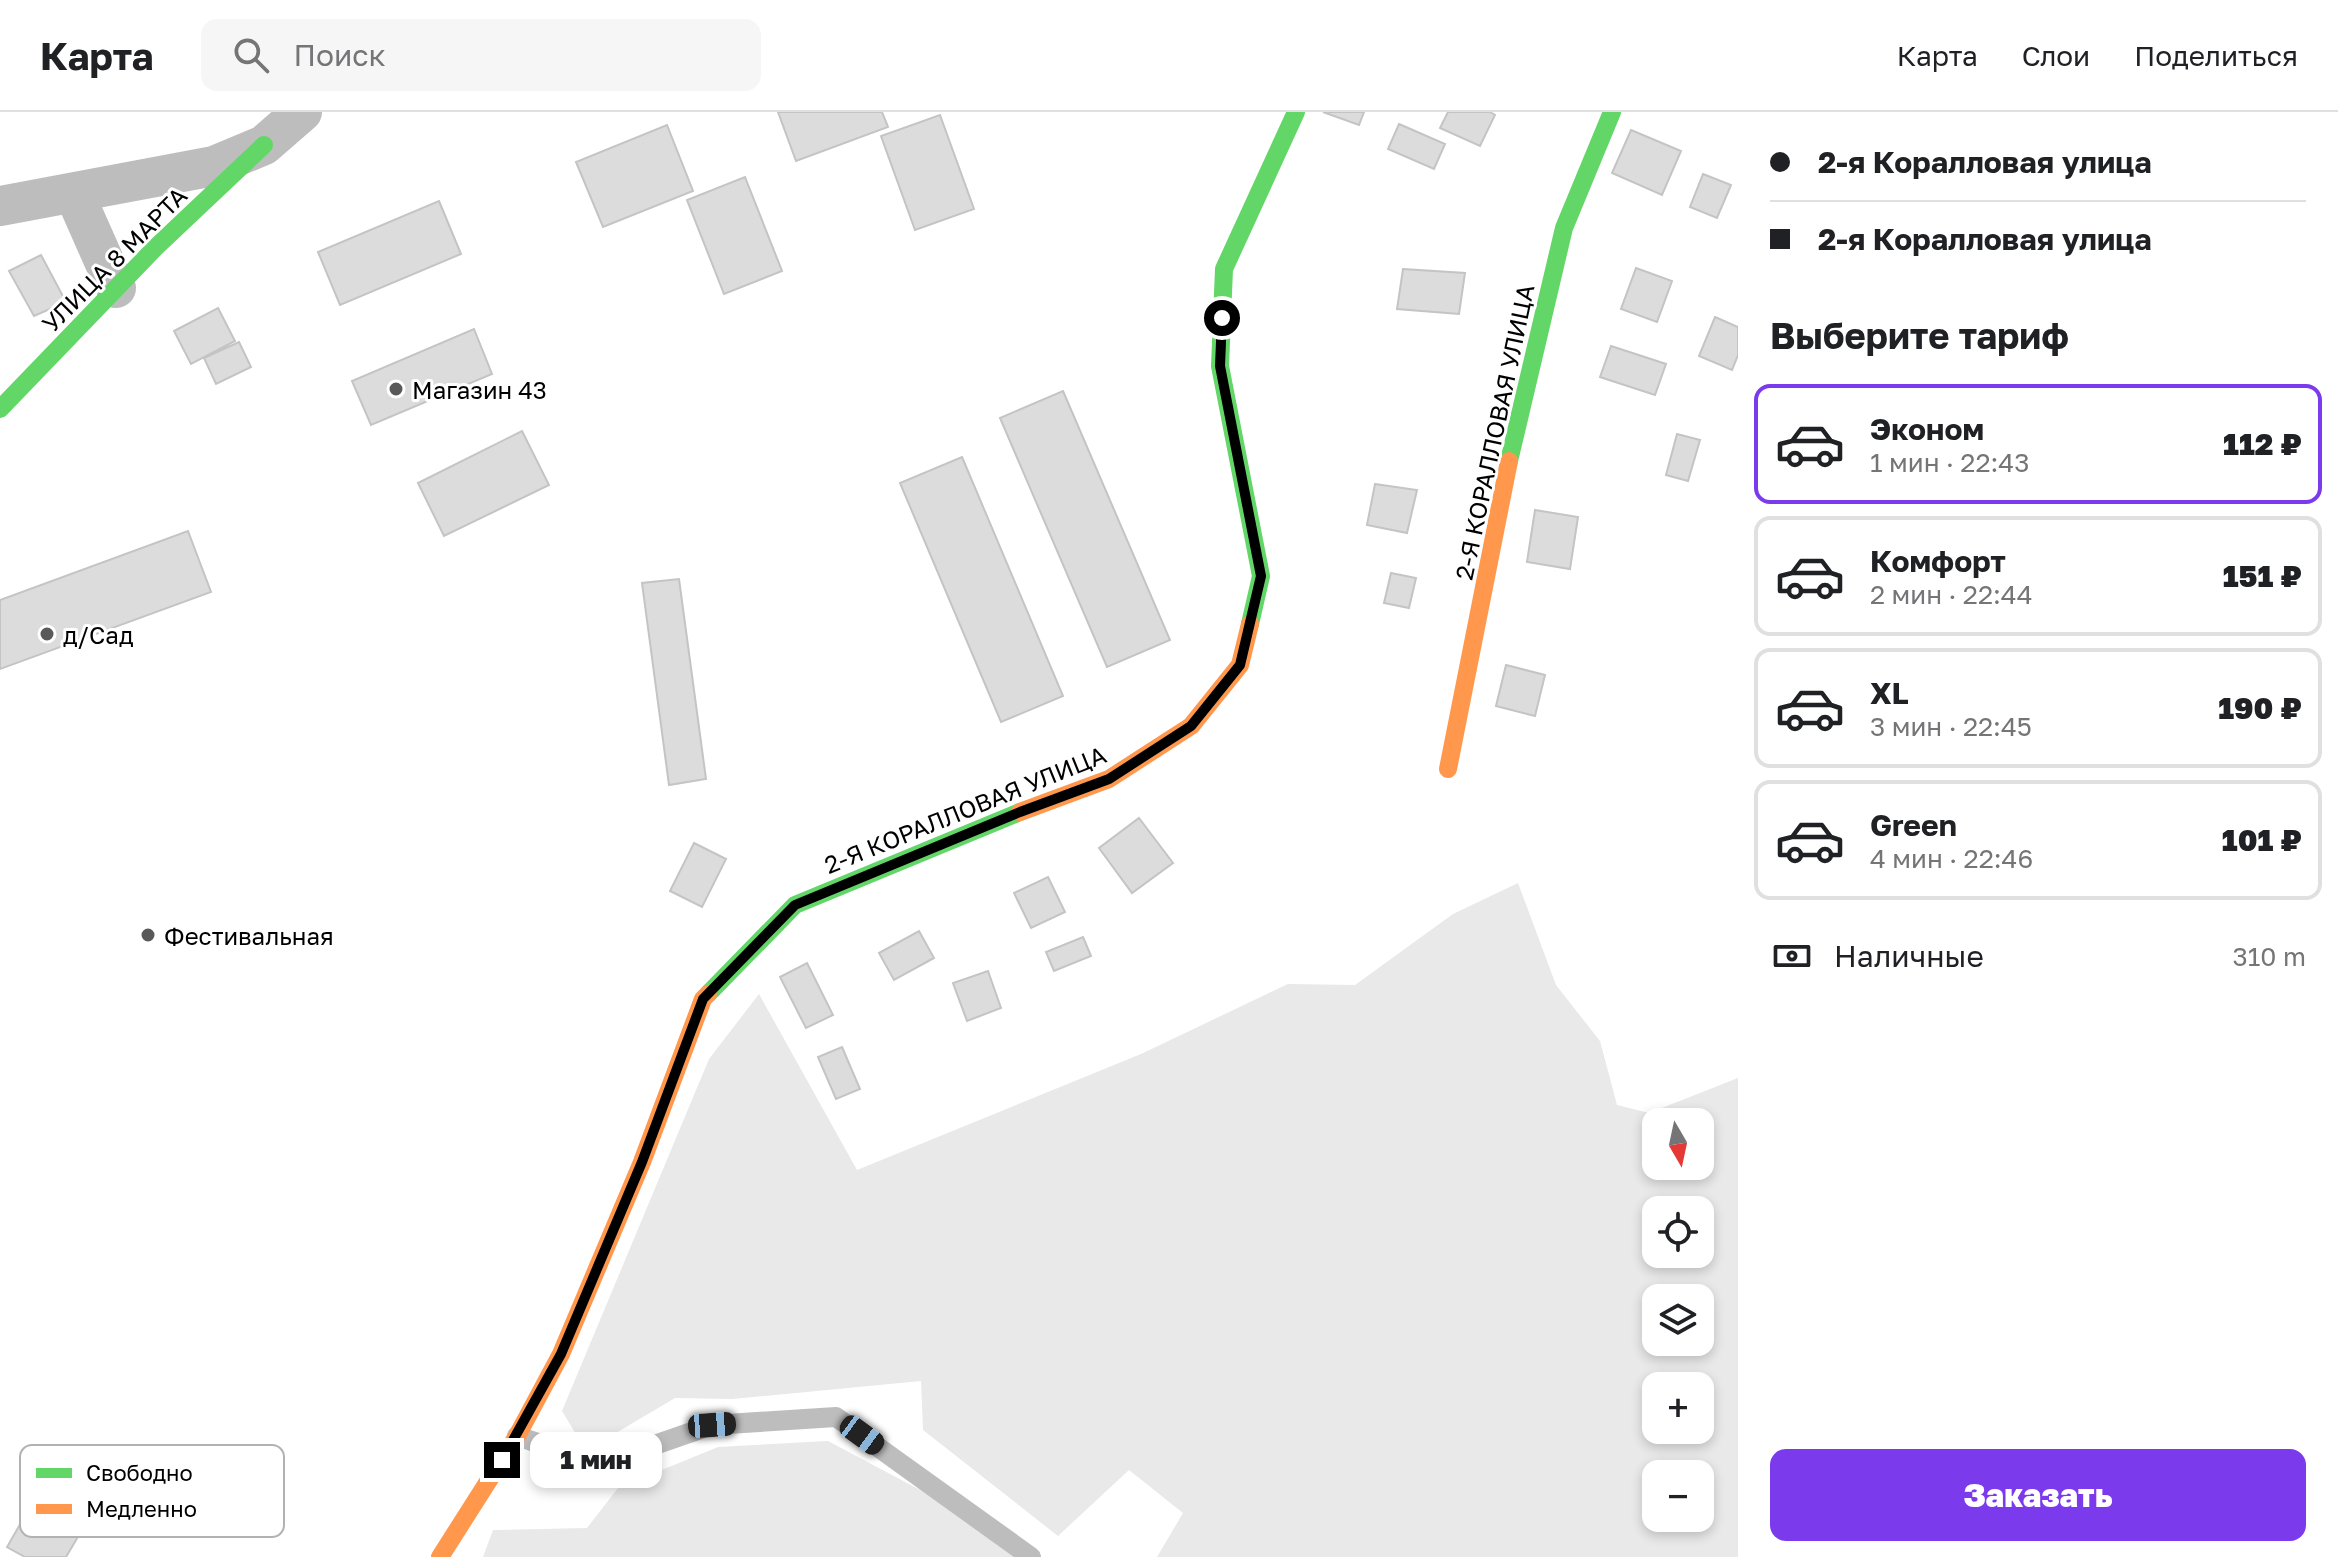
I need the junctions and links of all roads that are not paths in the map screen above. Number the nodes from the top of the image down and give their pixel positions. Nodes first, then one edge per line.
1 (302, 112) edge
2 (1296, 112) edge
3 (1612, 112) edge
4 (264, 145) junction
5 (74, 193) junction
6 (0, 206) edge
7 (116, 288) junction
8 (0, 409) edge
9 (1448, 769) dead end
10 (517, 1436) junction
11 (440, 1557) edge
12 (1031, 1557) edge

1 - 4 street
2 - 10 street, 2-Я КОРАЛЛОВАЯ УЛИЦА
3 - 9 street, 2-Я КОРАЛЛОВАЯ УЛИЦА
4 - 5 street
4 - 7 street, УЛИЦА 8 МАРТА
5 - 6 street
5 - 7 street
7 - 8 street, УЛИЦА 8 МАРТА
10 - 11 street, 2-Я КОРАЛЛОВАЯ УЛИЦА
10 - 12 lane

